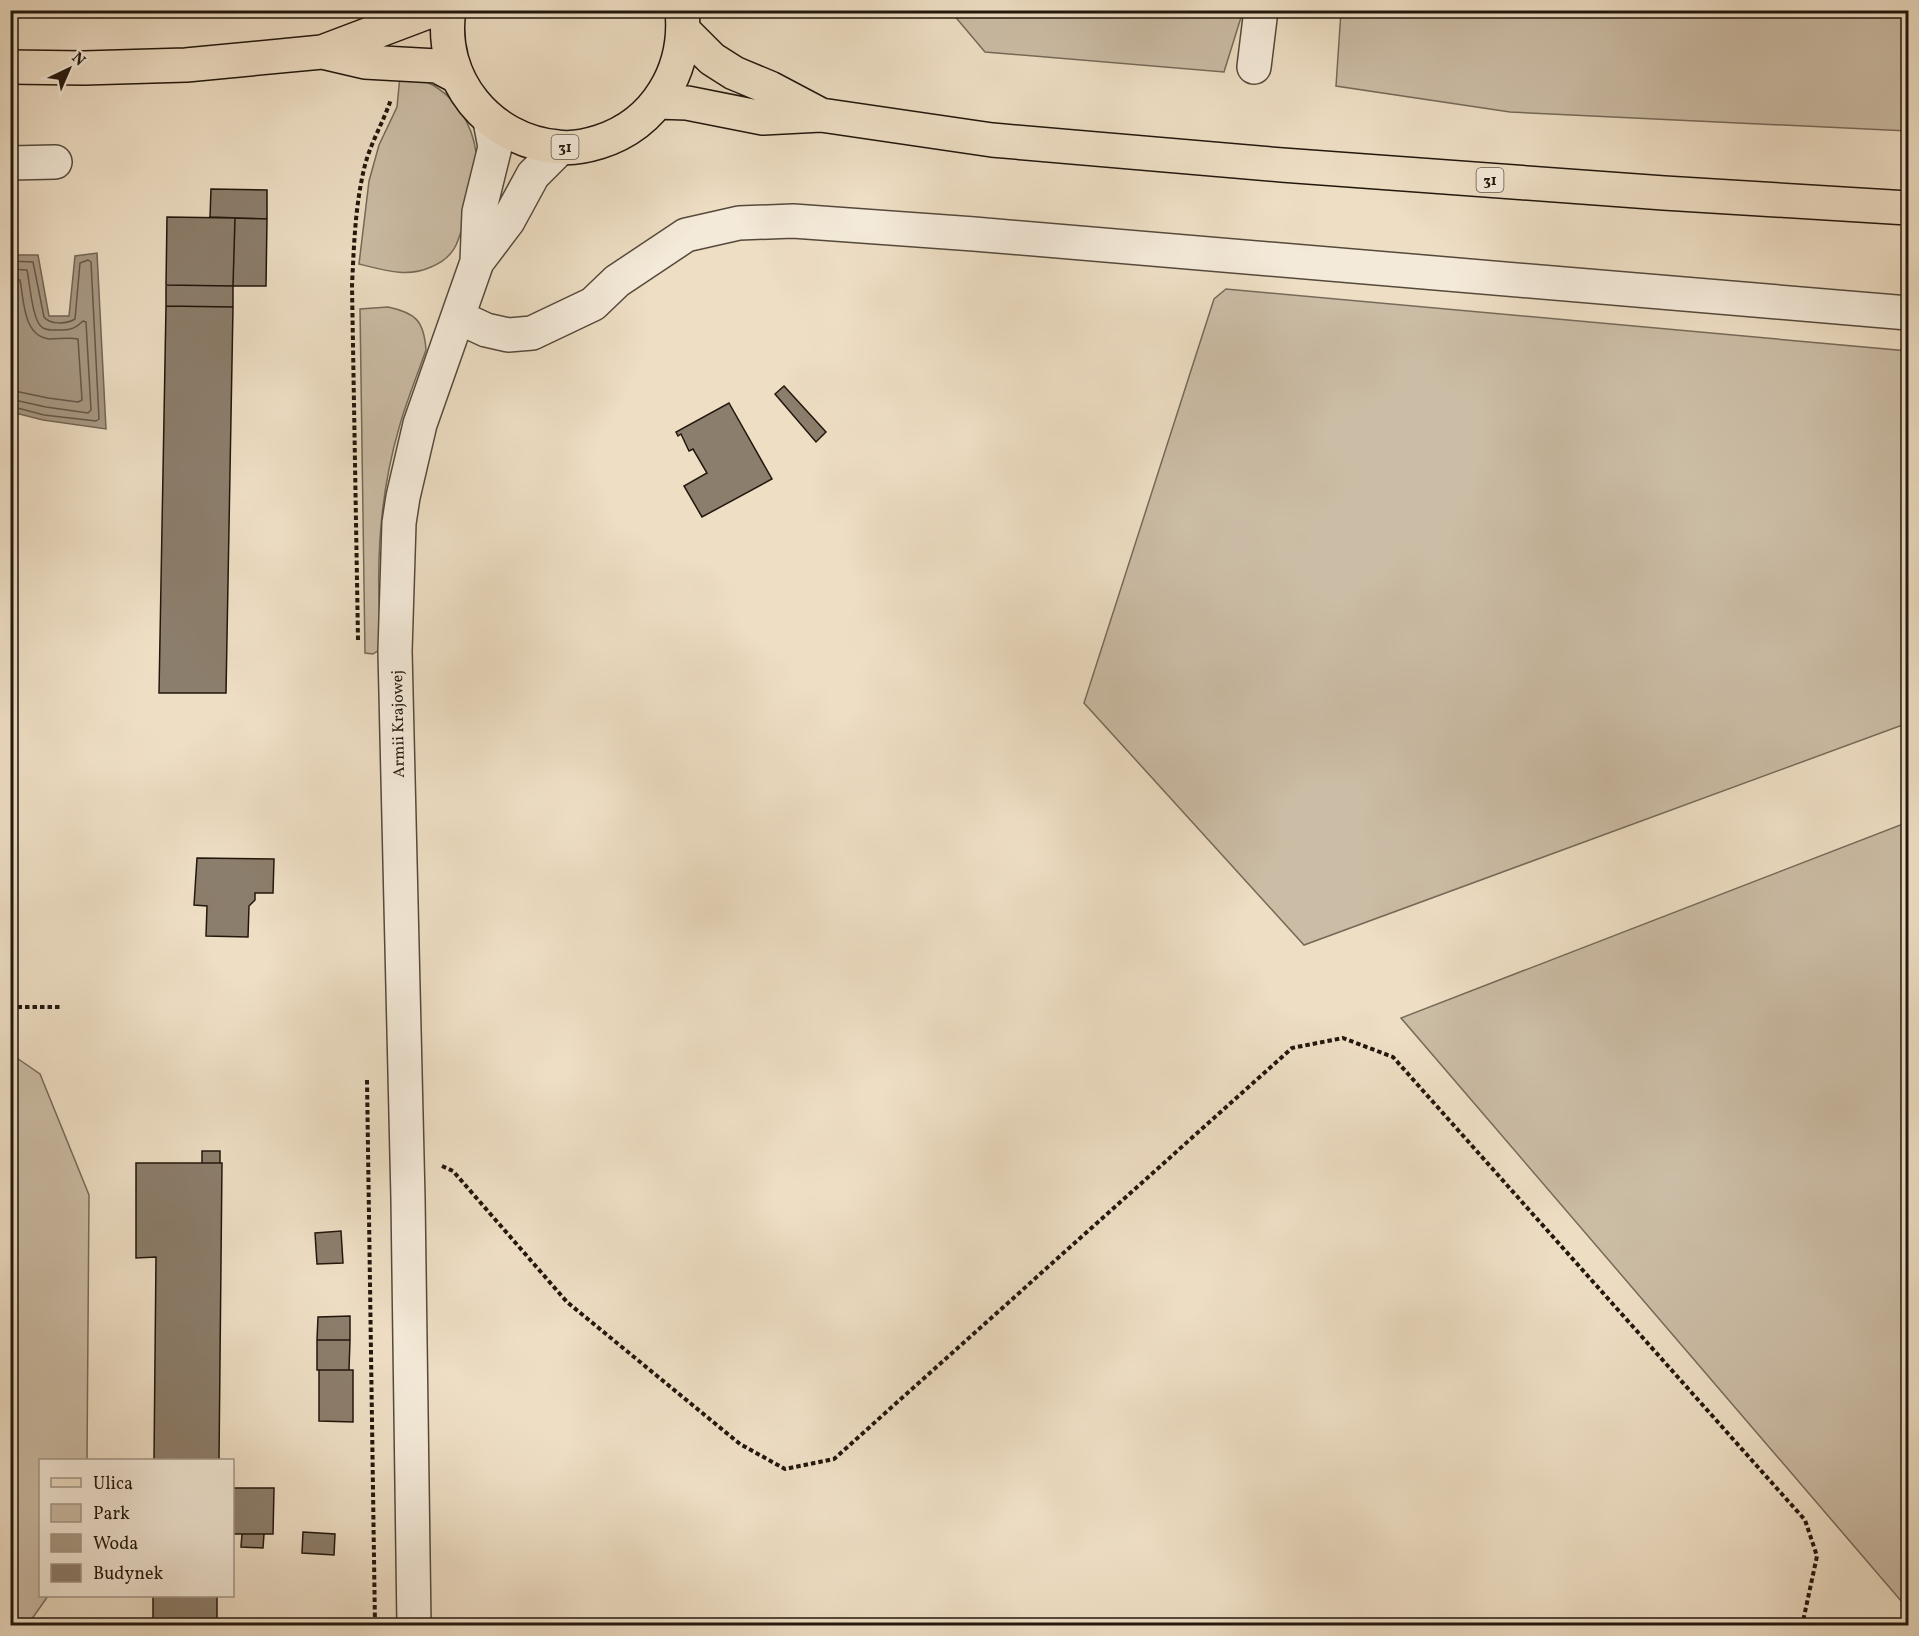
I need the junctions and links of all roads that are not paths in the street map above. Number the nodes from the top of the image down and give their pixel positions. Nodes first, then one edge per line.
1 (433, 10) edge
2 (449, 10) edge
3 (1261, 10) edge
4 (683, 21) edge
5 (322, 52) junction
6 (10, 67) edge
7 (1254, 67) dead end
8 (456, 76) junction
9 (658, 102) junction
10 (821, 115) junction
11 (490, 121) junction
12 (560, 148) junction
13 (55, 162) dead end
14 (10, 163) edge
15 (1908, 208) edge
16 (477, 262) junction
17 (1908, 313) edge
18 (458, 317) junction
19 (414, 1626) edge

1 - 5 main road
2 - 8 main road, 31
3 - 7 street
4 - 9 main road, 31
4 - 10 main road, 31
5 - 6 main road
5 - 8 main road
8 - 11 main road, 31
9 - 10 main road, 31
9 - 12 main road, 31
10 - 15 main road, 31
11 - 12 main road, 31
11 - 16 street, Armii Krajowej
12 - 16 street, Armii Krajowej
13 - 14 street
16 - 18 street, Armii Krajowej
17 - 18 street
18 - 19 street, Armii Krajowej

